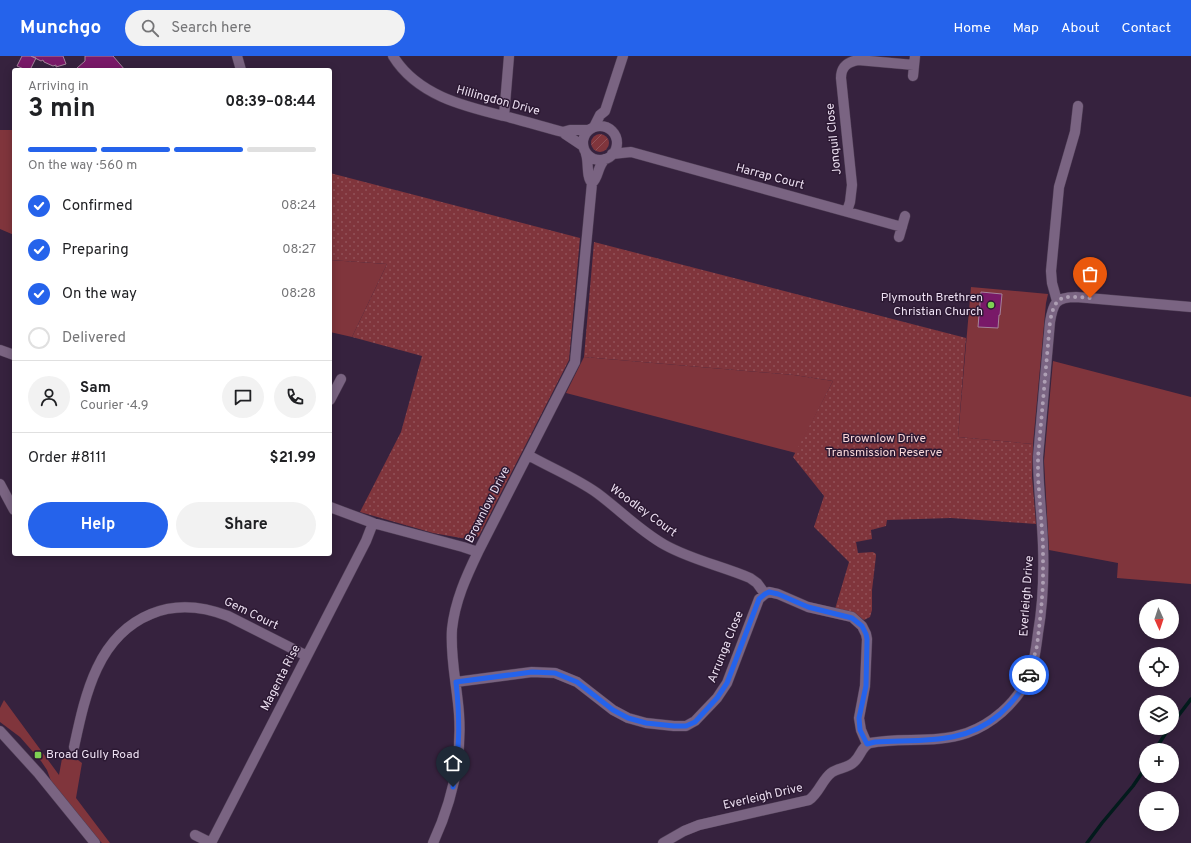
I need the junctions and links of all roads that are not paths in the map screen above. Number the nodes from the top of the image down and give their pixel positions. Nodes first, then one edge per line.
1 (237, 56) edge
2 (393, 56) edge
3 (509, 56) edge
4 (623, 56) edge
5 (914, 61) edge
6 (240, 68) edge
7 (913, 76) dead end
8 (1078, 106) dead end
9 (604, 111) junction
10 (504, 116) junction
11 (592, 129) junction
12 (609, 129) junction
13 (563, 132) junction
14 (616, 138) junction
15 (585, 150) junction
16 (631, 152) junction
17 (609, 157) junction
18 (592, 183) junction
19 (847, 211) junction
20 (904, 216) dead end
21 (902, 227) junction
22 (899, 237) dead end
23 (1057, 301) junction
24 (1191, 307) edge
25 (0, 350) edge
26 (12, 354) edge
27 (341, 379) dead end
28 (332, 396) edge
29 (528, 456) junction
30 (0, 484) edge
31 (12, 506) edge
32 (332, 508) edge
33 (373, 523) junction
34 (478, 552) junction
35 (765, 594) junction
36 (307, 656) junction
37 (456, 682) junction
38 (0, 731) edge
39 (867, 744) junction
40 (74, 748) dead end
41 (195, 835) dead end
42 (95, 843) edge
43 (211, 843) edge
44 (433, 843) edge
45 (663, 843) edge

1 - 6 street
2 - 10 street, Hillingdon Drive
3 - 10 street
4 - 9 street
5 - 7 street
5 - 19 street, Jonquil Close
8 - 23 street
9 - 11 street
9 - 12 street
10 - 13 street, Hillingdon Drive
11 - 12 street
11 - 13 street, Hillingdon Drive
11 - 15 street
12 - 14 street
13 - 15 street, Hillingdon Drive
14 - 16 street, Harrap Court
14 - 17 street
15 - 17 street
15 - 18 street, Brownlow Drive
16 - 17 street, Harrap Court
16 - 19 street, Harrap Court
17 - 18 street, Brownlow Drive
18 - 29 street, Brownlow Drive
19 - 21 street, Harrap Court
20 - 21 street
21 - 22 street
23 - 24 street
23 - 39 street, Everleigh Drive
25 - 26 street
27 - 28 street
29 - 34 street, Brownlow Drive
29 - 35 street, Woodley Court
30 - 31 street
32 - 33 street
33 - 34 street
33 - 36 street, Magenta Rise
34 - 37 street, Brownlow Drive
35 - 37 street, Arrunga Close
35 - 39 street
36 - 40 street, Gem Court
36 - 43 street, Magenta Rise
37 - 44 street, Brownlow Drive
38 - 42 street
39 - 45 street, Everleigh Drive
41 - 43 street, Magenta Rise

